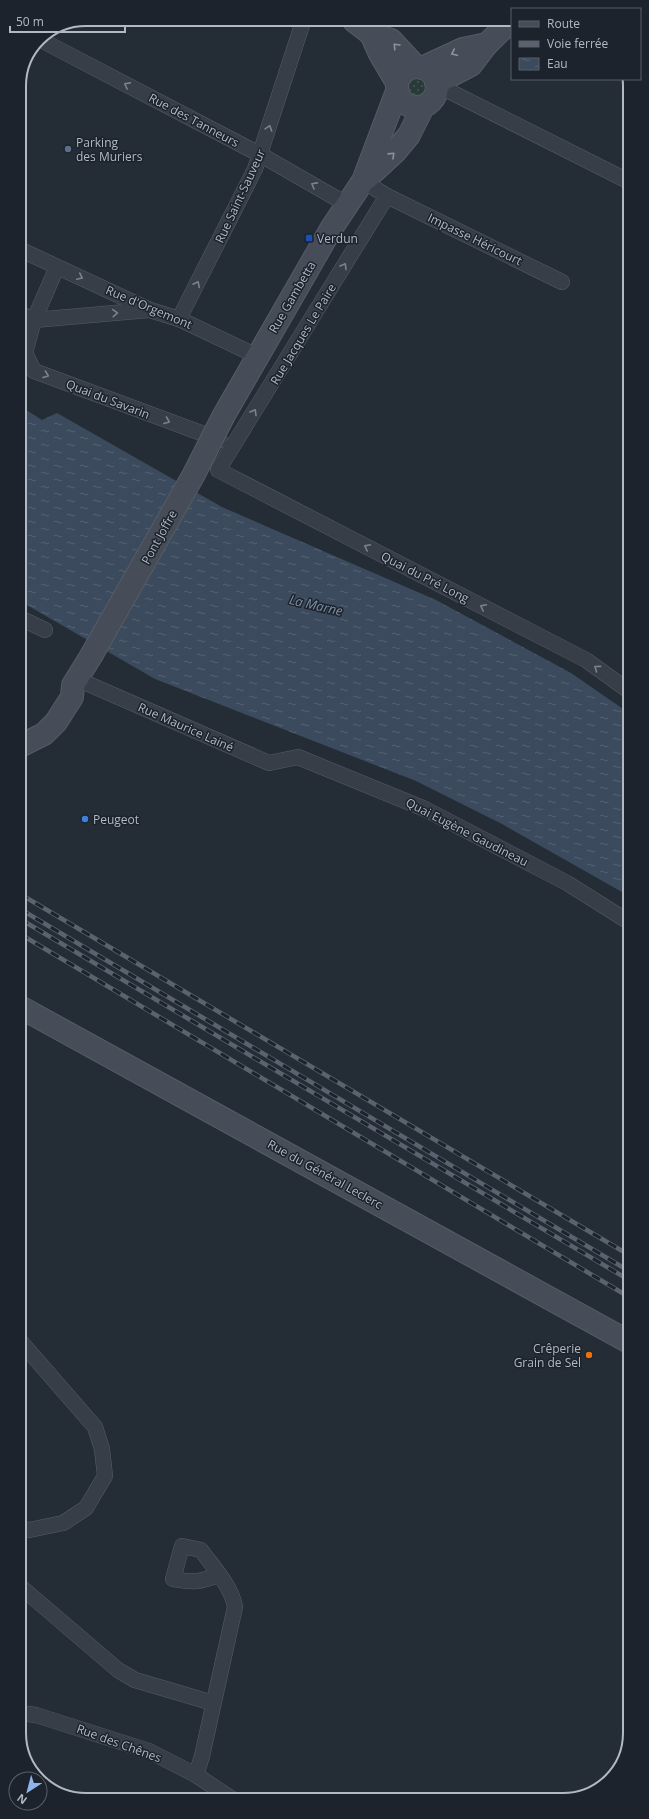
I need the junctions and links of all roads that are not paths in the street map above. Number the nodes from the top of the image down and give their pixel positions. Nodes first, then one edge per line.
1 (303, 26) edge
2 (361, 26) edge
3 (500, 26) edge
4 (371, 34) junction
5 (44, 42) edge
6 (428, 76) junction
7 (397, 87) junction
8 (423, 107) junction
9 (261, 155) junction
10 (623, 178) edge
11 (363, 181) junction
12 (387, 196) junction
13 (348, 205) junction
14 (26, 252) edge
15 (57, 267) junction
16 (562, 282) dead end
17 (150, 310) junction
18 (26, 316) edge
19 (179, 319) junction
20 (34, 320) junction
21 (26, 349) edge
22 (26, 355) edge
23 (257, 356) junction
24 (224, 415) joint
25 (234, 446) junction
26 (218, 470) joint
27 (26, 621) edge
28 (45, 630) dead end
29 (75, 682) junction
30 (623, 687) edge
31 (26, 728) edge
32 (26, 743) edge
33 (298, 757) joint
34 (623, 918) edge
35 (26, 1010) edge
36 (623, 1339) edge
37 (26, 1348) edge
38 (26, 1530) edge
39 (218, 1575) dead end
40 (26, 1591) edge
41 (213, 1703) junction
42 (26, 1714) edge
43 (196, 1775) junction
44 (223, 1793) edge

9 -> 1 street, Rue Saint-Sauveur
2 - 4 main road
3 - 6 main road
6 -> 4 main road
4 - 7 main road
9 -> 5 street, Rue des Tanneurs
6 - 7 main road
6 - 8 main road
6 - 10 street
7 - 8 main road
7 - 11 main road, Rue Gambetta
11 -> 8 main road, Rue Gambetta
13 -> 9 street, Rue des Tanneurs
19 -> 9 street, Rue Saint-Sauveur
11 - 12 street, Impasse Héricourt
11 - 13 main road, Rue Gambetta
12 - 16 street, Impasse Héricourt
25 -> 12 street, Rue Jacques Le Paire
13 - 23 main road, Rue Gambetta
14 - 15 street, Rue d'Orgemont
15 -> 17 street, Rue d'Orgemont
15 - 20 street, Quai du Savarin
17 - 19 street, Rue d'Orgemont
20 -> 17 street
18 - 20 street
19 - 23 street, Rue d'Orgemont
20 -> 21 street, Quai du Savarin
22 -> 25 street, Quai du Savarin
23 - 24 main road, Rue Gambetta
24 - 29 main road, Pont Joffre, bridge
25 - 26 street, Rue Jacques Le Paire
30 -> 26 street, Quai du Pré Long
27 - 28 street
29 - 31 main road
29 - 32 main road
29 - 33 street, Rue Maurice Lainé
33 - 34 street, Quai Eugène Gaudineau
35 - 36 main road, Rue du Général Leclerc
37 - 38 street
39 - 41 street
40 - 41 street
41 - 43 street
42 - 43 street, Rue des Chênes
43 - 44 street, Rue des Chênes

